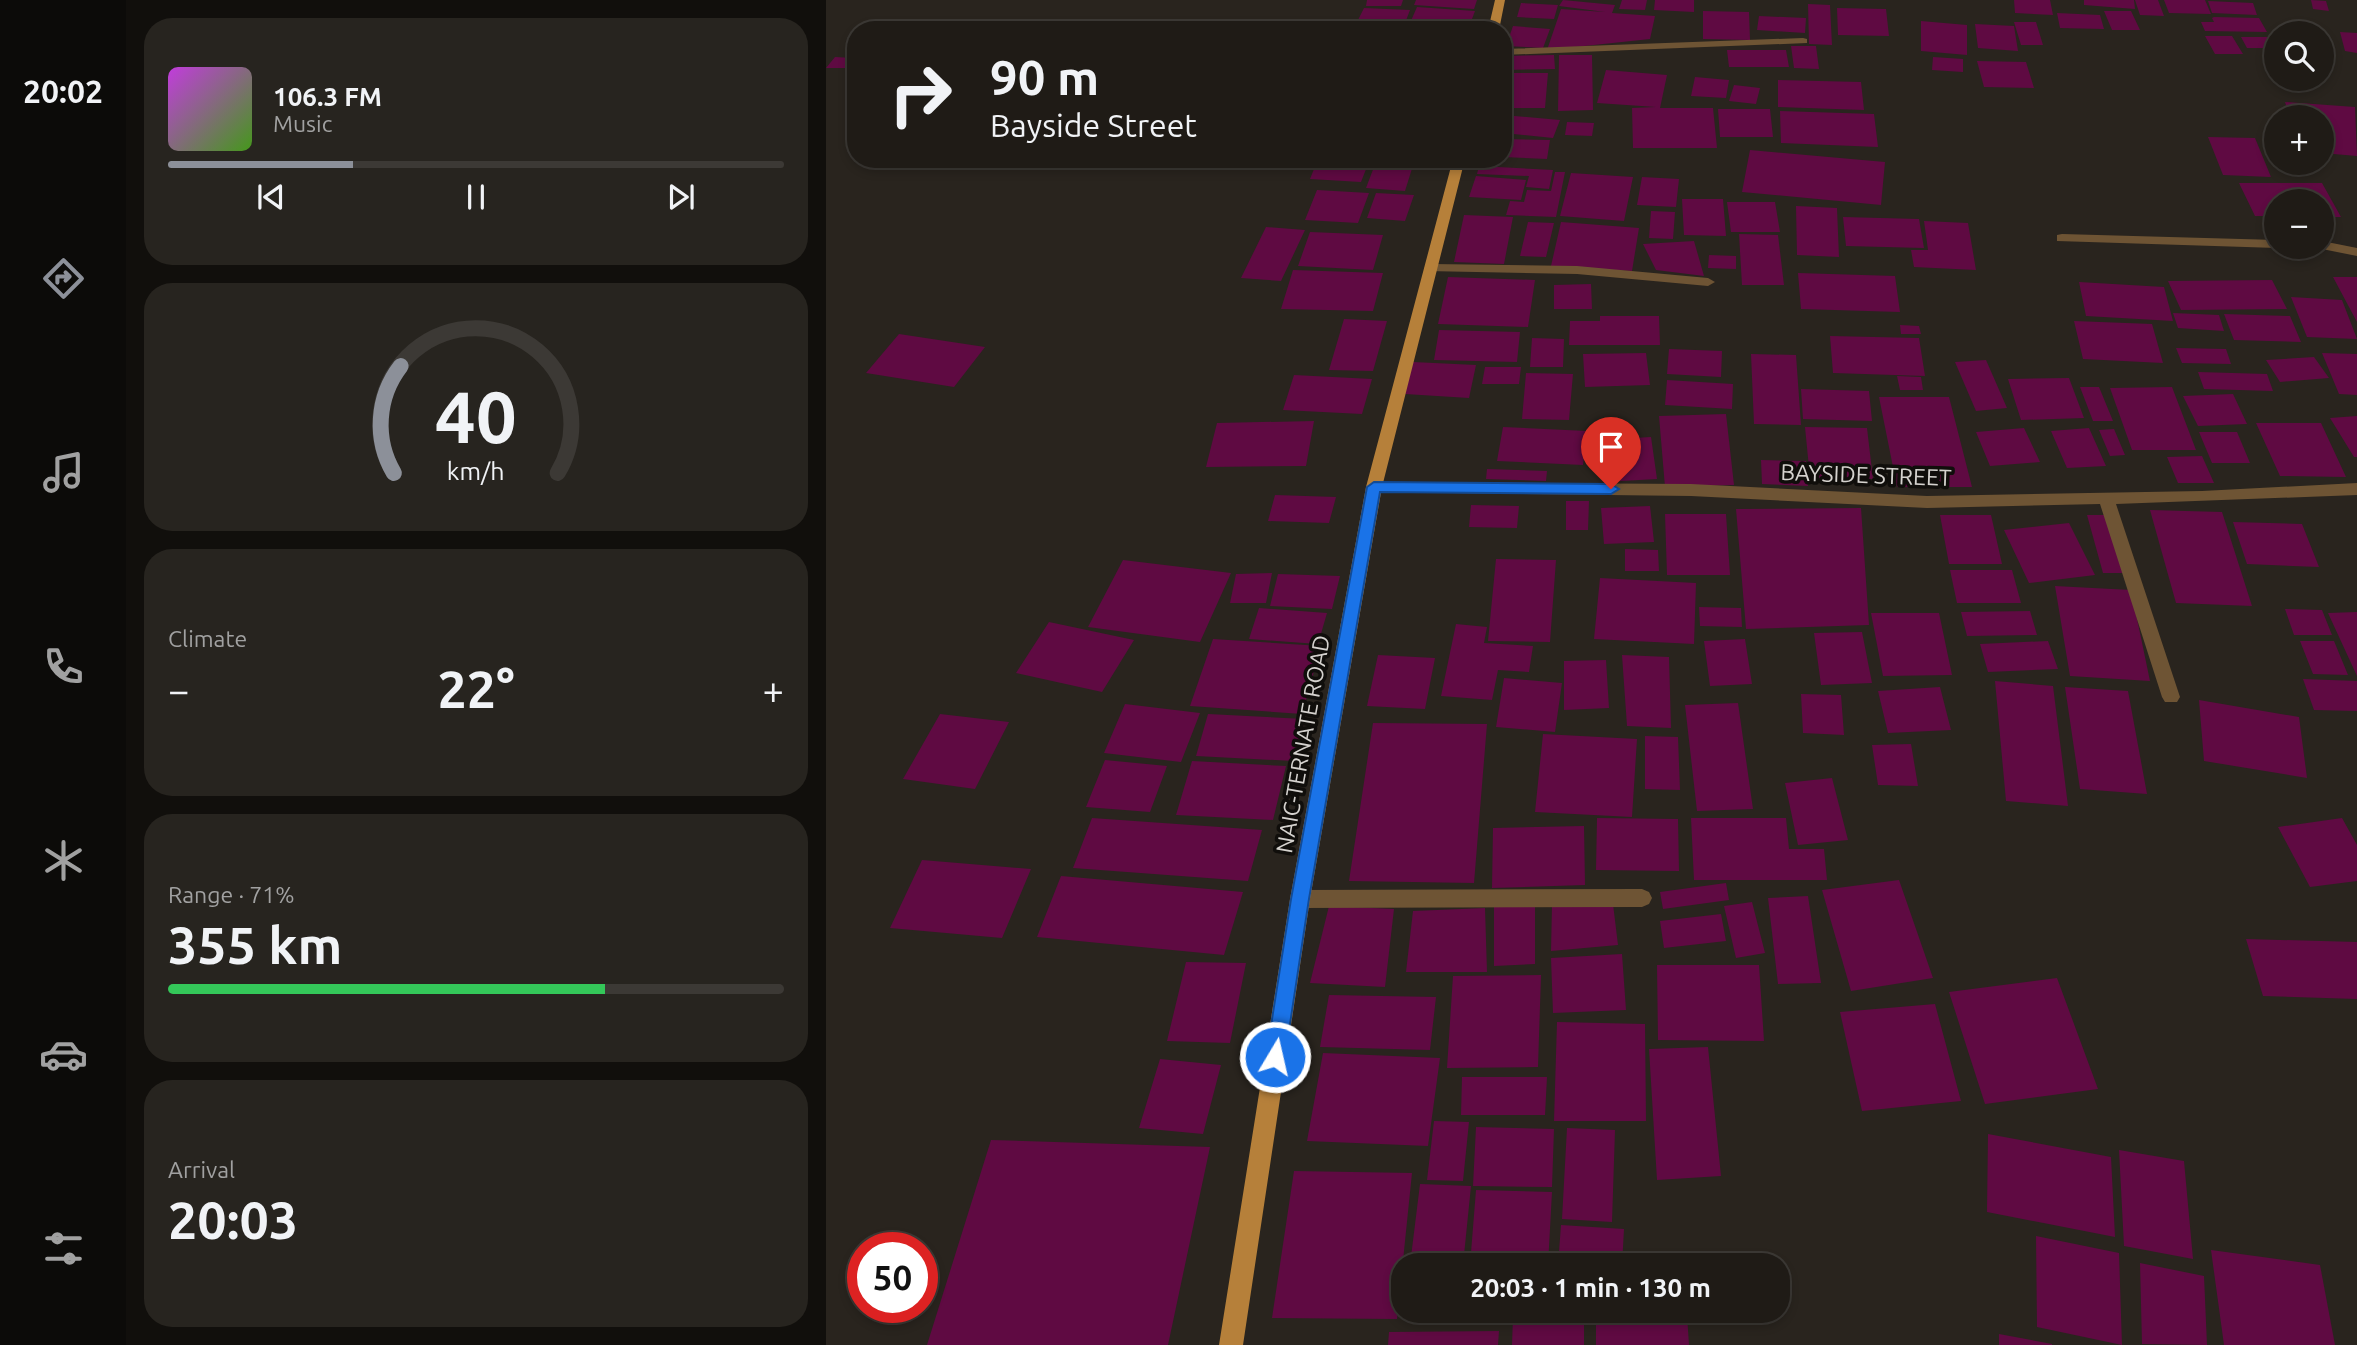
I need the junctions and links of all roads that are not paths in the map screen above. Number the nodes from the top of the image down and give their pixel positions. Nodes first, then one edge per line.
1 (1500, 0) edge
2 (1495, 21) edge
3 (1803, 41) dead end
4 (1512, 52) edge
5 (1457, 168) edge
6 (2062, 238) dead end
7 (2264, 244) edge
8 (2334, 246) edge
9 (2357, 252) edge
10 (1431, 268) junction
11 (1708, 282) dead end
12 (1374, 487) junction
13 (2357, 489) edge
14 (2106, 499) junction
15 (2171, 697) dead end
16 (1642, 898) dead end
17 (1300, 899) junction
18 (1231, 1345) edge

1 - 2 main road
3 - 4 street
5 - 10 main road, NAIC-TERNATE ROAD
6 - 7 street
8 - 9 street
10 - 11 street
10 - 12 main road, NAIC-TERNATE ROAD
12 - 14 street, BAYSIDE STREET
12 - 17 main road, NAIC-TERNATE ROAD
13 - 14 street, BAYSIDE STREET
14 - 15 street
16 - 17 street
17 - 18 main road, NAIC-TERNATE ROAD

